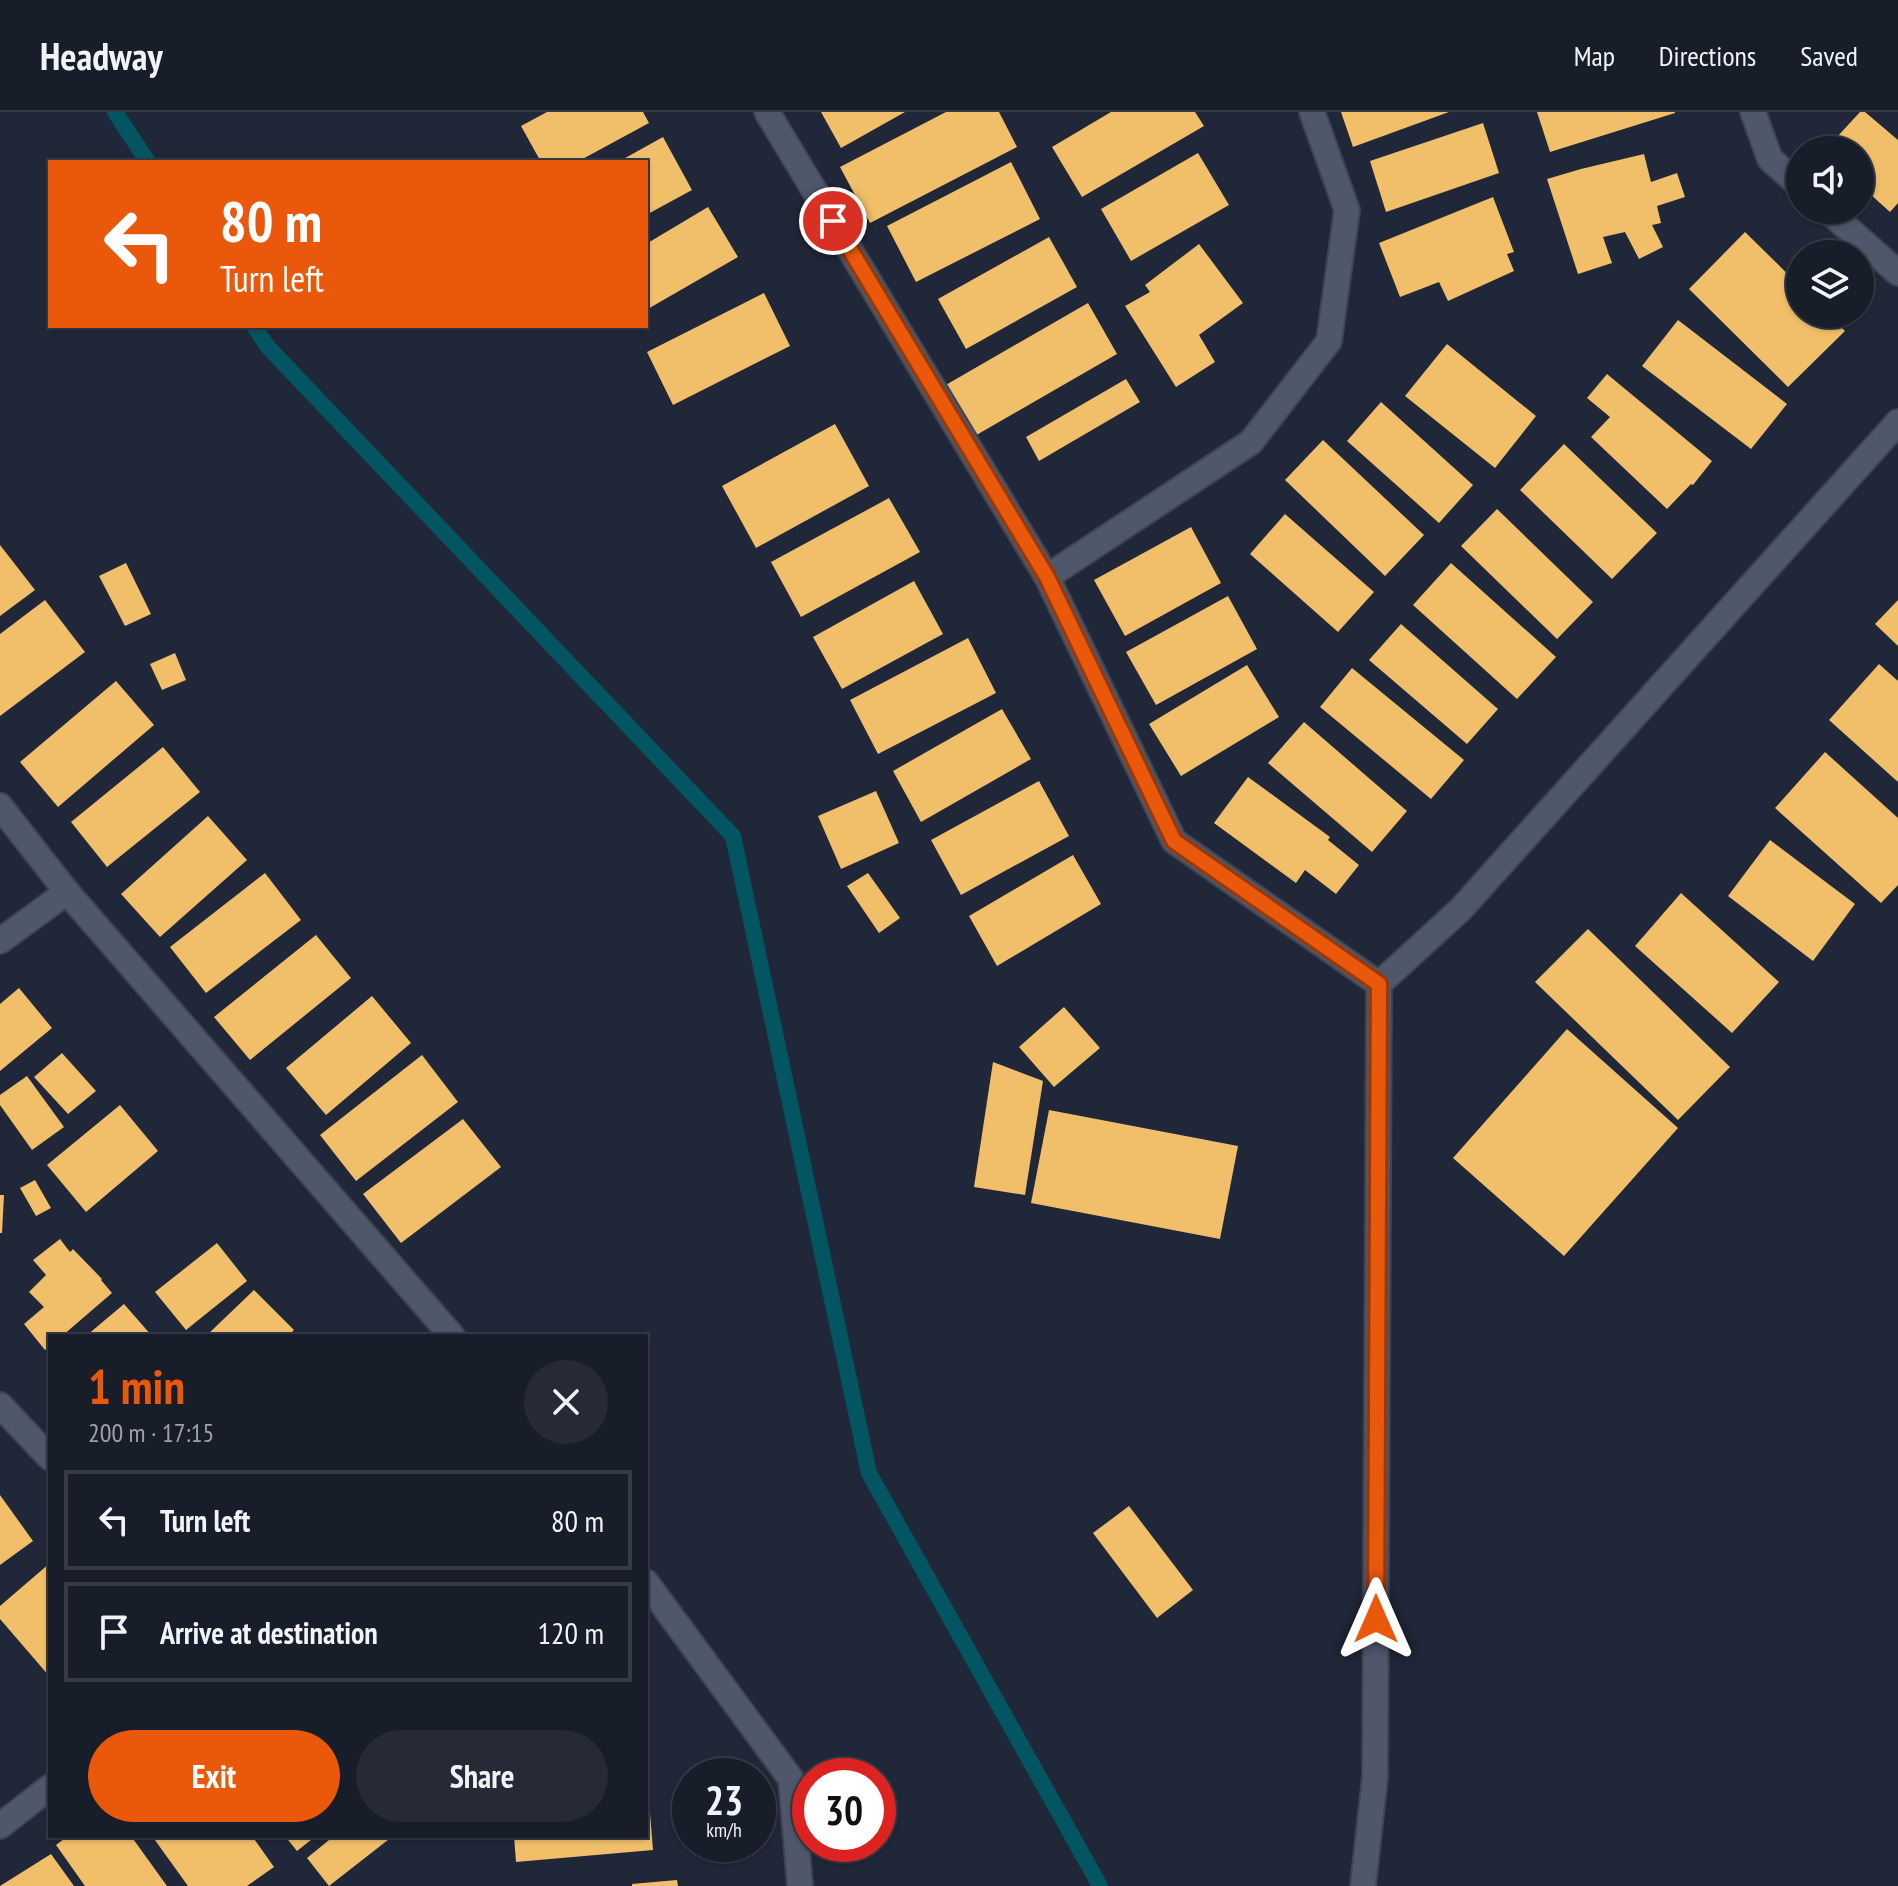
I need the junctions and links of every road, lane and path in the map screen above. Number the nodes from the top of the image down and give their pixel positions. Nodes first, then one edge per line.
1 (767, 112) edge
2 (1312, 112) edge
3 (1753, 112) edge
4 (1786, 173) edge
5 (1843, 224) edge
6 (1898, 273) edge
7 (1898, 422) edge
8 (1047, 577) junction
9 (0, 806) edge
10 (67, 892) junction
11 (0, 941) edge
12 (1379, 984) junction
13 (450, 1334) edge
14 (0, 1405) edge
15 (48, 1456) edge
16 (648, 1585) edge
17 (48, 1789) edge
18 (0, 1826) edge
19 (800, 1886) edge
20 (1363, 1886) edge

1 - 8 street
2 - 8 street
3 - 4 street
5 - 6 street
7 - 12 street
8 - 12 street
9 - 10 street
10 - 11 street
10 - 13 street
12 - 20 street
14 - 15 street
16 - 19 street
17 - 18 street

